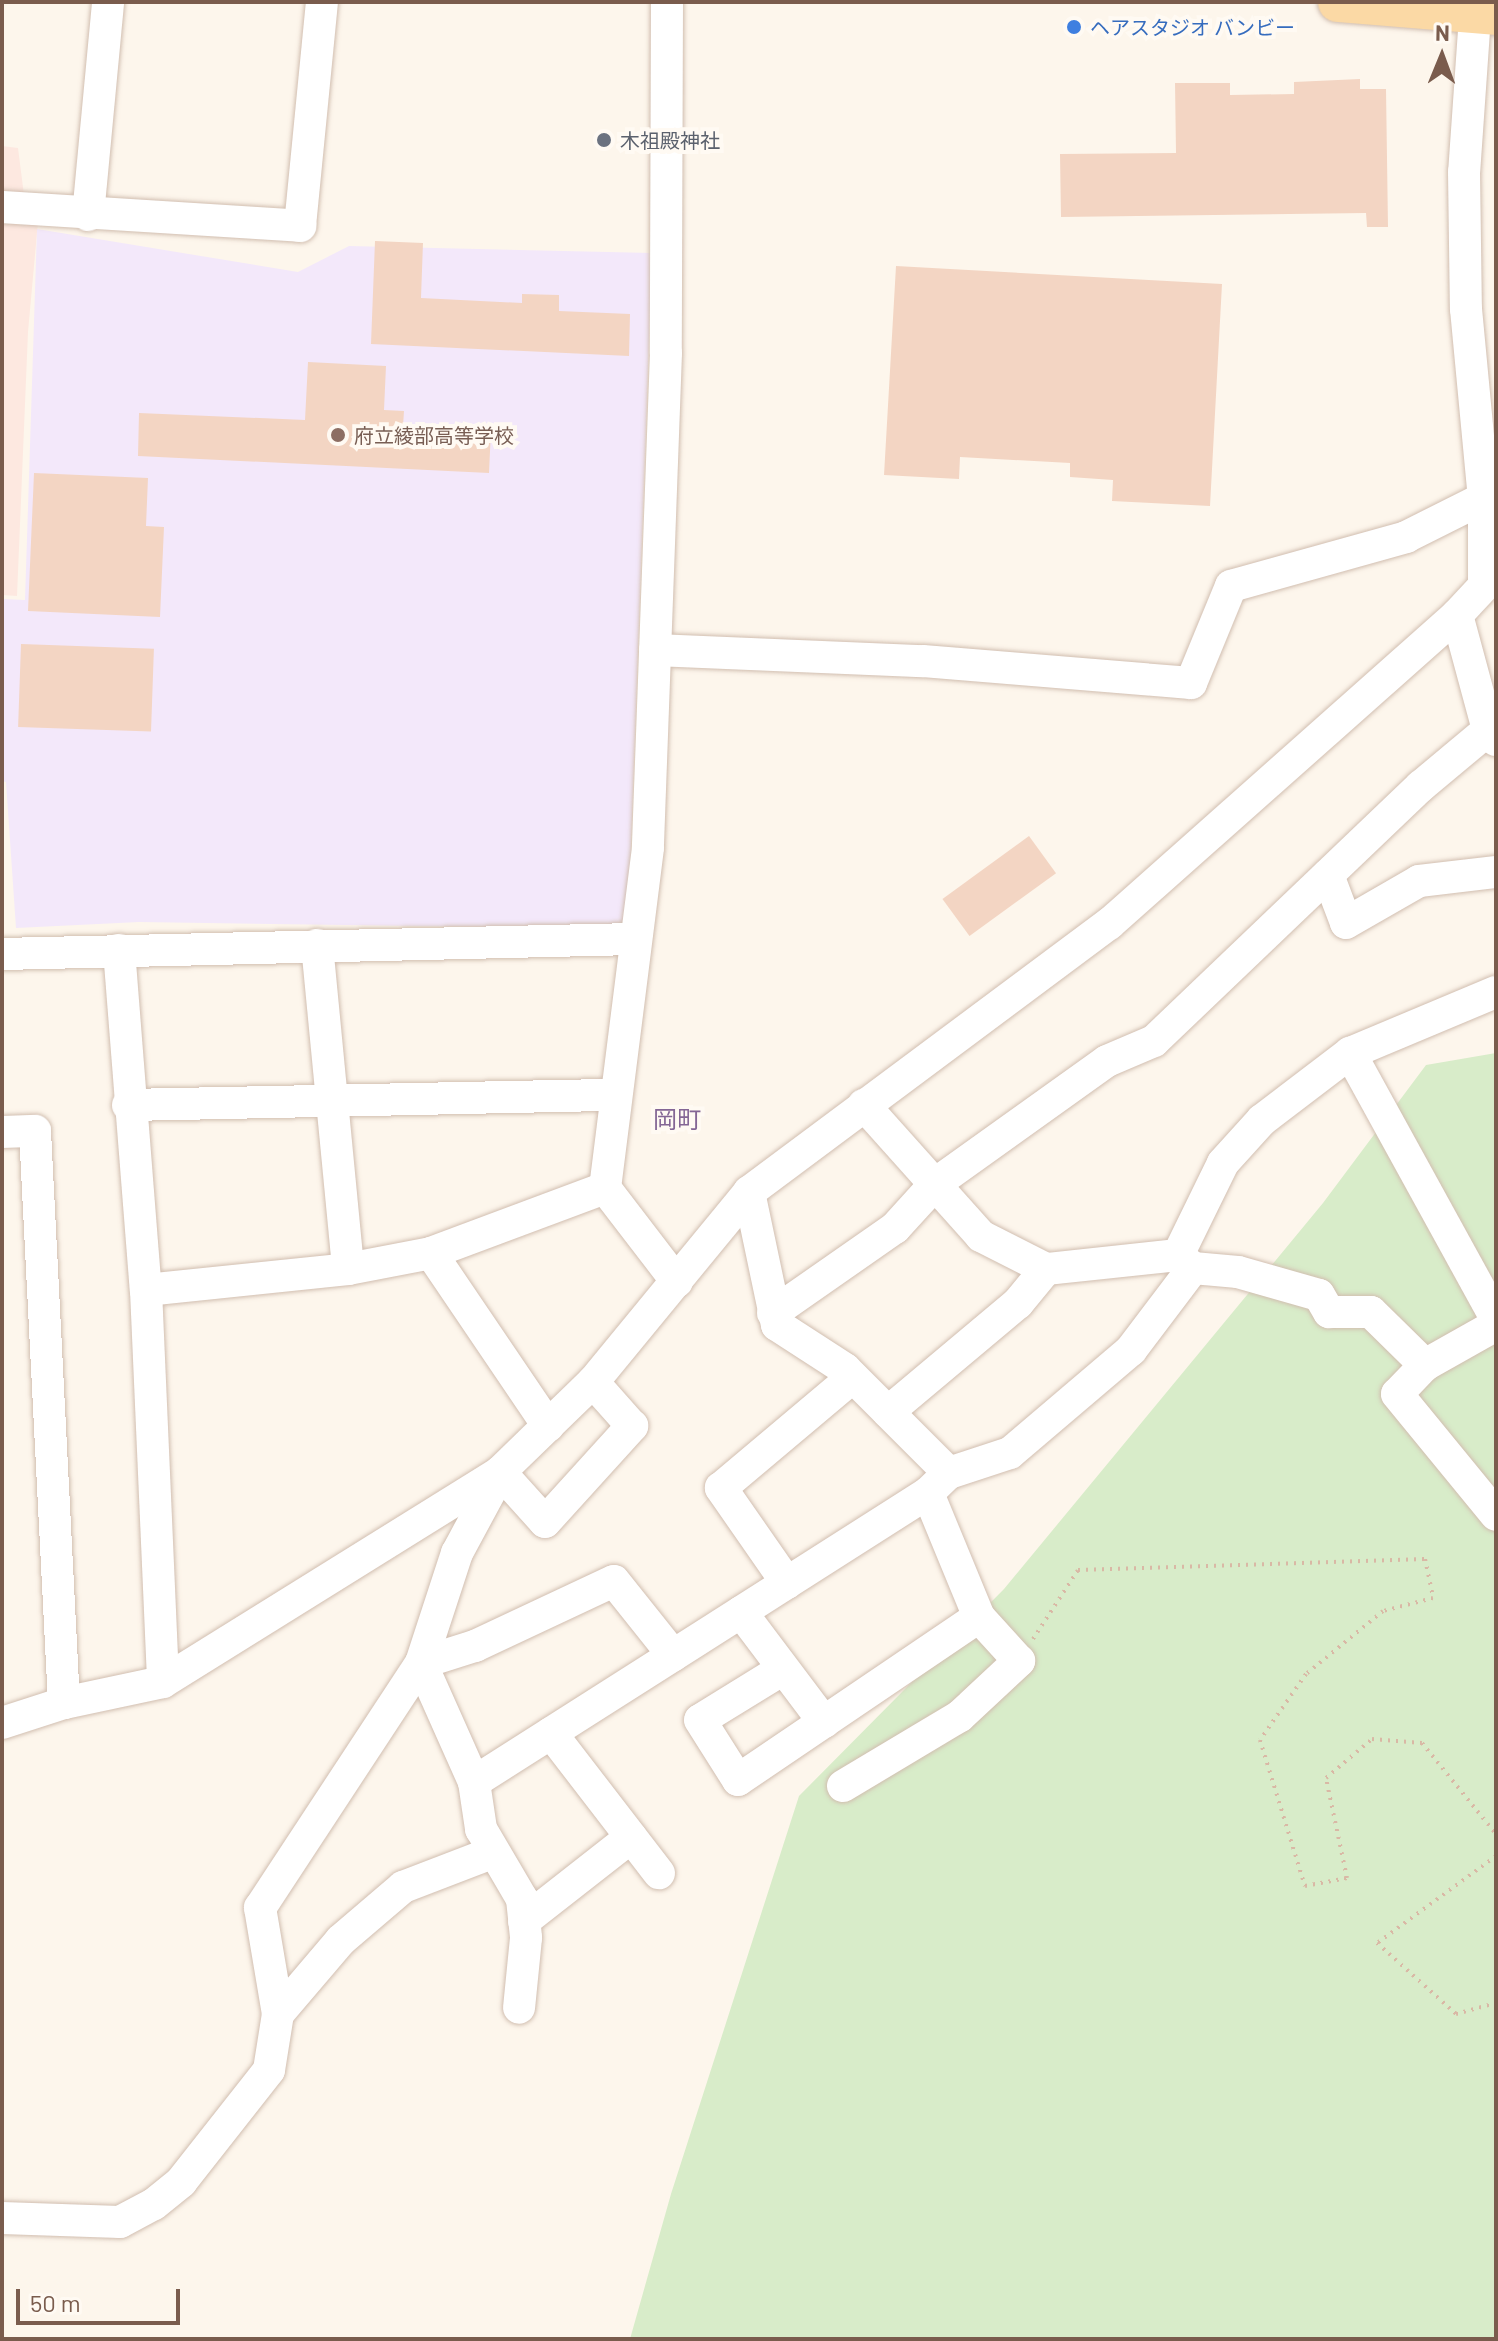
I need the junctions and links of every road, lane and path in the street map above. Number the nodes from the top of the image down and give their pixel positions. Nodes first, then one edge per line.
1 (108, 2) edge
2 (322, 2) edge
3 (667, 2) edge
4 (1338, 2) edge
5 (1482, 10) edge
6 (2, 207) edge
7 (88, 215) junction
8 (1484, 498) junction
9 (1490, 578) edge
10 (1457, 615) junction
11 (655, 650) junction
12 (1492, 735) edge
13 (1496, 872) edge
14 (1328, 875) junction
15 (634, 939) junction
16 (317, 945) junction
17 (119, 950) junction
18 (2, 954) edge
19 (1494, 997) edge
20 (1350, 1053) junction
21 (613, 1095) junction
22 (335, 1097) junction
23 (128, 1105) junction
24 (864, 1105) junction
25 (2, 1132) edge
26 (935, 1184) junction
27 (605, 1188) junction
28 (749, 1192) junction
29 (431, 1253) junction
30 (1186, 1261) junction
31 (348, 1269) junction
32 (1046, 1269) junction
33 (677, 1282) junction
34 (146, 1290) junction
35 (773, 1313) junction
36 (1496, 1319) edge
37 (1496, 1325) edge
38 (1425, 1365) junction
39 (853, 1377) junction
40 (593, 1382) junction
41 (888, 1412) junction
42 (548, 1426) junction
43 (500, 1472) junction
44 (939, 1483) junction
45 (1496, 1515) edge
46 (787, 1583) junction
47 (741, 1612) junction
48 (979, 1617) junction
49 (673, 1655) junction
50 (1019, 1661) junction
51 (421, 1663) junction
52 (783, 1669) junction
53 (163, 1682) junction
54 (64, 1703) junction
55 (824, 1722) junction
56 (2, 1723) edge
57 (551, 1733) junction
58 (474, 1782) junction
59 (843, 1786) dead end
60 (1496, 1834) edge
61 (631, 1837) junction
62 (494, 1852) junction
63 (1496, 1856) edge
64 (659, 1873) dead end
65 (524, 1921) junction
66 (1496, 2003) edge
67 (519, 2008) dead end
68 (278, 2014) junction
69 (2, 2218) edge

1 - 7 street
2 - 7 street
3 - 11 street
4 - 5 main road
5 - 8 street
6 - 7 street
8 - 9 street
8 - 11 street
9 - 10 street
10 - 12 street
10 - 24 street
11 - 15 street
12 - 14 street
13 - 14 street
14 - 26 street
15 - 16 street
15 - 21 street
16 - 17 street
16 - 22 street
17 - 18 street
17 - 23 street
19 - 20 street
20 - 30 street
20 - 36 street
21 - 22 street
21 - 27 street
22 - 23 street
22 - 31 street
23 - 34 street
24 - 26 street
24 - 28 street
25 - 54 street
26 - 32 street
26 - 35 street
27 - 29 street
27 - 33 street
28 - 33 street
28 - 35 street
29 - 31 street
29 - 42 street
30 - 32 street
30 - 38 street
30 - 44 street
31 - 34 street
32 - 41 street
33 - 40 street
34 - 53 street
35 - 39 street
37 - 38 street
38 - 45 street
39 - 41 street
39 - 46 street
40 - 42 street
40 - 43 street
41 - 44 street
42 - 43 street
43 - 51 street
43 - 53 street
44 - 46 street
44 - 48 street
46 - 47 street
47 - 49 street
47 - 52 street
48 - 50 street
48 - 55 street
49 - 51 street
49 - 57 street
50 - 59 street
50 - 60 path
51 - 58 street
51 - 68 street
52 - 55 street
52 - 55 street
53 - 54 street
54 - 56 street
57 - 58 street
57 - 61 street
58 - 62 street
61 - 64 street
61 - 65 street
62 - 65 street
62 - 68 street
63 - 66 path
65 - 67 street
68 - 69 street

